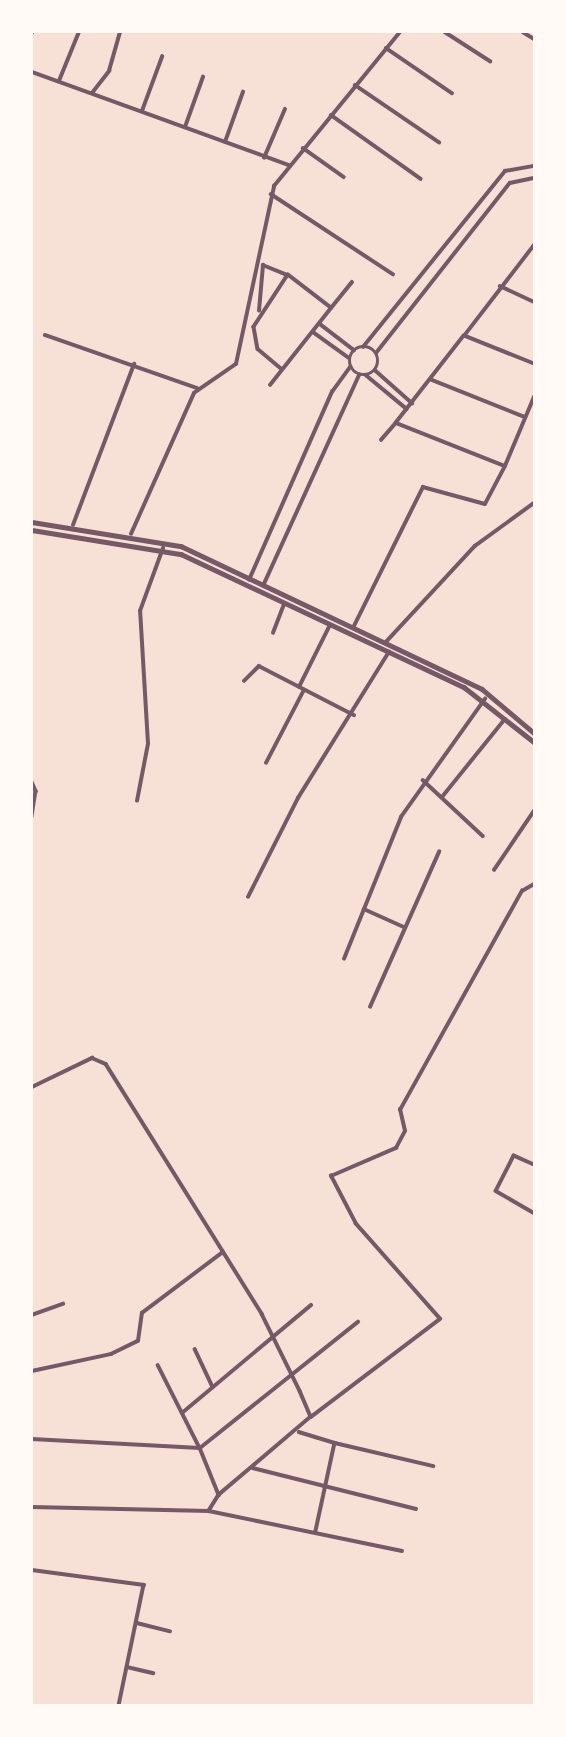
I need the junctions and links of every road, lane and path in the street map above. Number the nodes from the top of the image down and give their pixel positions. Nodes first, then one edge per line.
1 (79, 32) edge
2 (120, 32) edge
3 (400, 32) edge
4 (445, 32) edge
5 (523, 32) edge
6 (534, 39) edge
7 (386, 48) junction
8 (162, 57) dead end
9 (490, 61) dead end
10 (32, 72) edge
11 (203, 77) dead end
12 (60, 81) junction
13 (355, 85) junction
14 (243, 92) dead end
15 (92, 93) junction
16 (452, 93) dead end
17 (285, 109) dead end
18 (142, 111) junction
19 (331, 115) junction
20 (185, 127) junction
21 (225, 142) junction
22 (439, 142) dead end
23 (303, 148) junction
24 (264, 158) junction
25 (289, 165) junction
26 (534, 166) edge
27 (344, 177) dead end
28 (534, 178) edge
29 (421, 179) dead end
30 (271, 194) junction
31 (534, 245) edge
32 (393, 274) dead end
33 (288, 275) junction
34 (352, 282) dead end
35 (500, 286) junction
36 (534, 302) edge
37 (331, 308) junction
38 (258, 313) junction
39 (320, 324) junction
40 (313, 332) junction
41 (45, 335) dead end
42 (464, 336) junction
43 (363, 347) junction
44 (354, 350) junction
45 (376, 353) junction
46 (349, 358) junction
47 (134, 364) junction
48 (534, 364) edge
49 (351, 367) junction
50 (282, 369) junction
51 (375, 370) junction
52 (359, 375) junction
53 (366, 375) junction
54 (432, 380) junction
55 (270, 385) dead end
56 (197, 388) junction
57 (534, 397) edge
58 (412, 403) junction
59 (407, 409) junction
60 (525, 417) junction
61 (396, 423) junction
62 (381, 440) dead end
63 (505, 466) junction
64 (534, 503) edge
65 (32, 522) edge
66 (73, 525) junction
67 (32, 530) edge
68 (131, 534) junction
69 (163, 548) junction
70 (249, 580) junction
71 (263, 586) junction
72 (284, 604) junction
73 (330, 625) junction
74 (353, 628) junction
75 (272, 633) dead end
76 (386, 642) junction
77 (389, 652) junction
78 (244, 681) dead end
79 (299, 687) junction
80 (304, 690) junction
81 (485, 699) junction
82 (354, 715) junction
83 (505, 719) junction
84 (534, 733) edge
85 (534, 742) edge
86 (266, 763) dead end
87 (423, 780) junction
88 (32, 782) edge
89 (442, 797) junction
90 (137, 801) dead end
91 (534, 811) edge
92 (32, 817) edge
93 (483, 836) dead end
94 (439, 852) dead end
95 (494, 870) dead end
96 (534, 884) edge
97 (248, 897) dead end
98 (364, 909) junction
99 (404, 927) junction
100 (344, 960) dead end
101 (370, 1007) dead end
102 (32, 1087) edge
103 (534, 1165) edge
104 (534, 1213) edge
105 (223, 1252) junction
106 (63, 1304) dead end
107 (311, 1305) dead end
108 (32, 1315) edge
109 (358, 1322) dead end
110 (273, 1337) junction
111 (195, 1349) dead end
112 (158, 1365) dead end
113 (32, 1371) edge
114 (292, 1376) junction
115 (213, 1387) junction
116 (182, 1413) junction
117 (311, 1418) junction
118 (298, 1431) junction
119 (32, 1439) edge
120 (335, 1443) junction
121 (200, 1448) junction
122 (433, 1466) dead end
123 (253, 1468) junction
124 (324, 1488) junction
125 (219, 1495) junction
126 (32, 1507) edge
127 (416, 1508) dead end
128 (209, 1511) junction
129 (316, 1531) junction
130 (402, 1551) dead end
131 (32, 1570) edge
132 (136, 1623) junction
133 (170, 1631) dead end
134 (127, 1667) junction
135 (152, 1673) dead end
136 (119, 1706) edge

1 - 12 street
2 - 15 street
3 - 7 street
4 - 9 street
5 - 6 street
7 - 13 street
7 - 16 street
8 - 18 street
10 - 12 street
11 - 20 street
12 - 15 street
13 - 19 street
13 - 22 street
14 - 21 street
15 - 18 street
17 - 24 street
18 - 20 street
19 - 23 street
19 - 29 street
20 - 21 street
21 - 24 street
23 - 25 street
23 - 27 street
24 - 25 street
25 - 30 street
26 - 43 street
28 - 45 street
30 - 32 street
30 - 56 street
31 - 35 street
33 - 37 street
33 - 38 street
33 - 38 street
34 - 37 street
35 - 36 street
35 - 42 street
37 - 39 street
38 - 50 street
39 - 40 street
39 - 44 street
40 - 46 street
40 - 50 street
41 - 47 street
42 - 48 street
42 - 54 street
43 - 44 street
43 - 45 street
44 - 46 street
45 - 51 street
46 - 49 street
47 - 56 street
47 - 66 street
49 - 52 street
49 - 70 street
50 - 55 street
51 - 53 street
51 - 58 street
52 - 53 street
52 - 71 street
53 - 59 street
54 - 58 street
54 - 60 street
56 - 68 street
57 - 60 street
58 - 59 street
59 - 61 street
60 - 63 street
61 - 62 street
61 - 63 street
63 - 74 street
64 - 76 street
65 - 66 street
66 - 68 street
67 - 69 street
68 - 70 street
69 - 72 street
69 - 90 street
70 - 71 street
71 - 74 street
72 - 73 street
72 - 75 street
73 - 77 street
73 - 79 street
74 - 76 street
76 - 84 street
77 - 81 street
77 - 82 street
78 - 79 street
79 - 80 street
80 - 82 street
80 - 86 street
81 - 83 street
81 - 87 street
82 - 97 street
83 - 85 street
83 - 89 street
87 - 89 street
87 - 98 street
88 - 92 street
89 - 93 street
91 - 95 street
94 - 99 street
96 - 117 street
98 - 99 street
98 - 100 street
99 - 101 street
102 - 105 street
103 - 104 street
105 - 110 street
105 - 113 street
106 - 108 street
107 - 110 street
109 - 114 street
110 - 114 street
110 - 115 street
111 - 115 street
112 - 116 street
114 - 117 street
114 - 121 street
115 - 116 street
116 - 121 street
117 - 118 street
118 - 120 street
118 - 123 street
119 - 121 street
120 - 122 street
120 - 124 street
121 - 125 street
123 - 124 street
123 - 125 street
124 - 127 street
124 - 129 street
125 - 128 street
126 - 128 street
128 - 129 street
129 - 130 street
131 - 132 street
132 - 133 street
132 - 134 street
134 - 135 street
134 - 136 street

